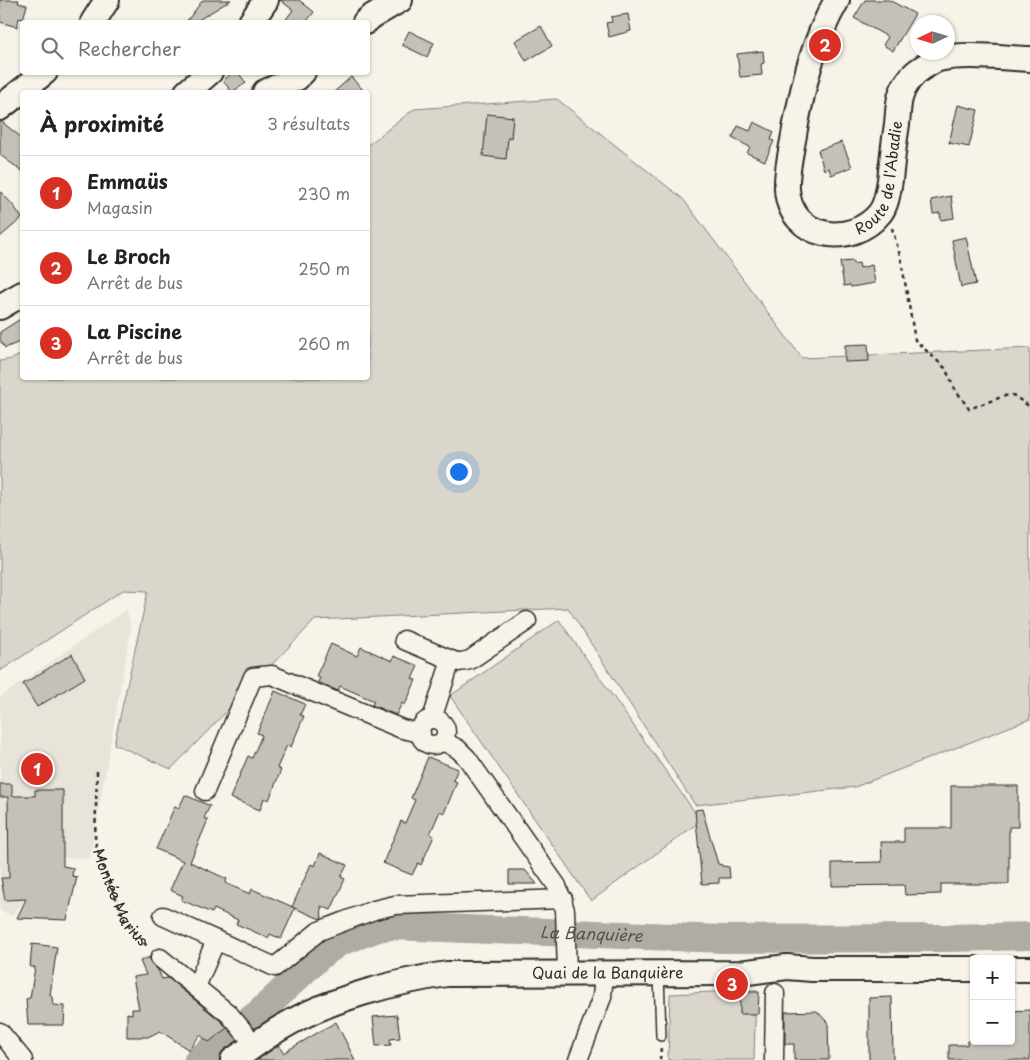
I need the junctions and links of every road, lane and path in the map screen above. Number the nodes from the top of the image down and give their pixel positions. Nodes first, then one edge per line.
1 (107, 0) edge
2 (266, 0) edge
3 (400, 0) edge
4 (837, 0) edge
5 (94, 20) edge
6 (252, 20) edge
7 (367, 20) edge
8 (1030, 59) edge
9 (41, 75) edge
10 (207, 75) edge
11 (300, 75) edge
12 (22, 90) edge
13 (189, 90) edge
14 (270, 90) edge
15 (20, 92) edge
16 (0, 108) edge
17 (879, 214) junction
18 (20, 295) edge
19 (0, 307) edge
20 (1030, 407) edge
21 (527, 621) dead end
22 (404, 640) dead end
23 (451, 660) junction
24 (432, 719) junction
25 (420, 733) junction
26 (443, 741) junction
27 (97, 771) dead end
28 (205, 791) dead end
29 (564, 904) junction
30 (163, 916) dead end
31 (216, 940) junction
32 (160, 958) joint
33 (567, 966) junction
34 (970, 969) edge
35 (1015, 969) edge
36 (1030, 969) edge
37 (659, 972) junction
38 (604, 973) junction
39 (196, 987) junction
40 (775, 992) dead end
41 (0, 1032) edge
42 (661, 1036) dead end
43 (252, 1041) junction
44 (23, 1060) edge
45 (233, 1060) edge
46 (578, 1060) edge
47 (774, 1060) edge

1 - 5 street
2 - 6 street
3 - 7 street
4 - 17 street, Route de l'Abadie
8 - 17 street, Route de l'Abadie
9 - 12 street
10 - 13 street
11 - 14 street
15 - 16 street
17 - 20 path
18 - 19 street
21 - 23 street
22 - 23 street
23 - 24 street
24 - 25 street
24 - 26 street
25 - 26 street
25 - 28 street
26 - 29 street
27 - 32 path, Montée Marius
29 - 31 street
29 - 33 street
30 - 31 street
31 - 39 street
32 - 39 street, Montée Marius
33 - 38 street, Quai de la Banquière
33 - 43 street, Quai de la Banquière
34 - 37 street, Quai de la Banquière
35 - 36 street
37 - 38 street, Quai de la Banquière
37 - 42 lane
38 - 46 street
39 - 43 street, Montée Marius
40 - 47 street
41 - 44 street
43 - 45 street, Quai de la Banquière

